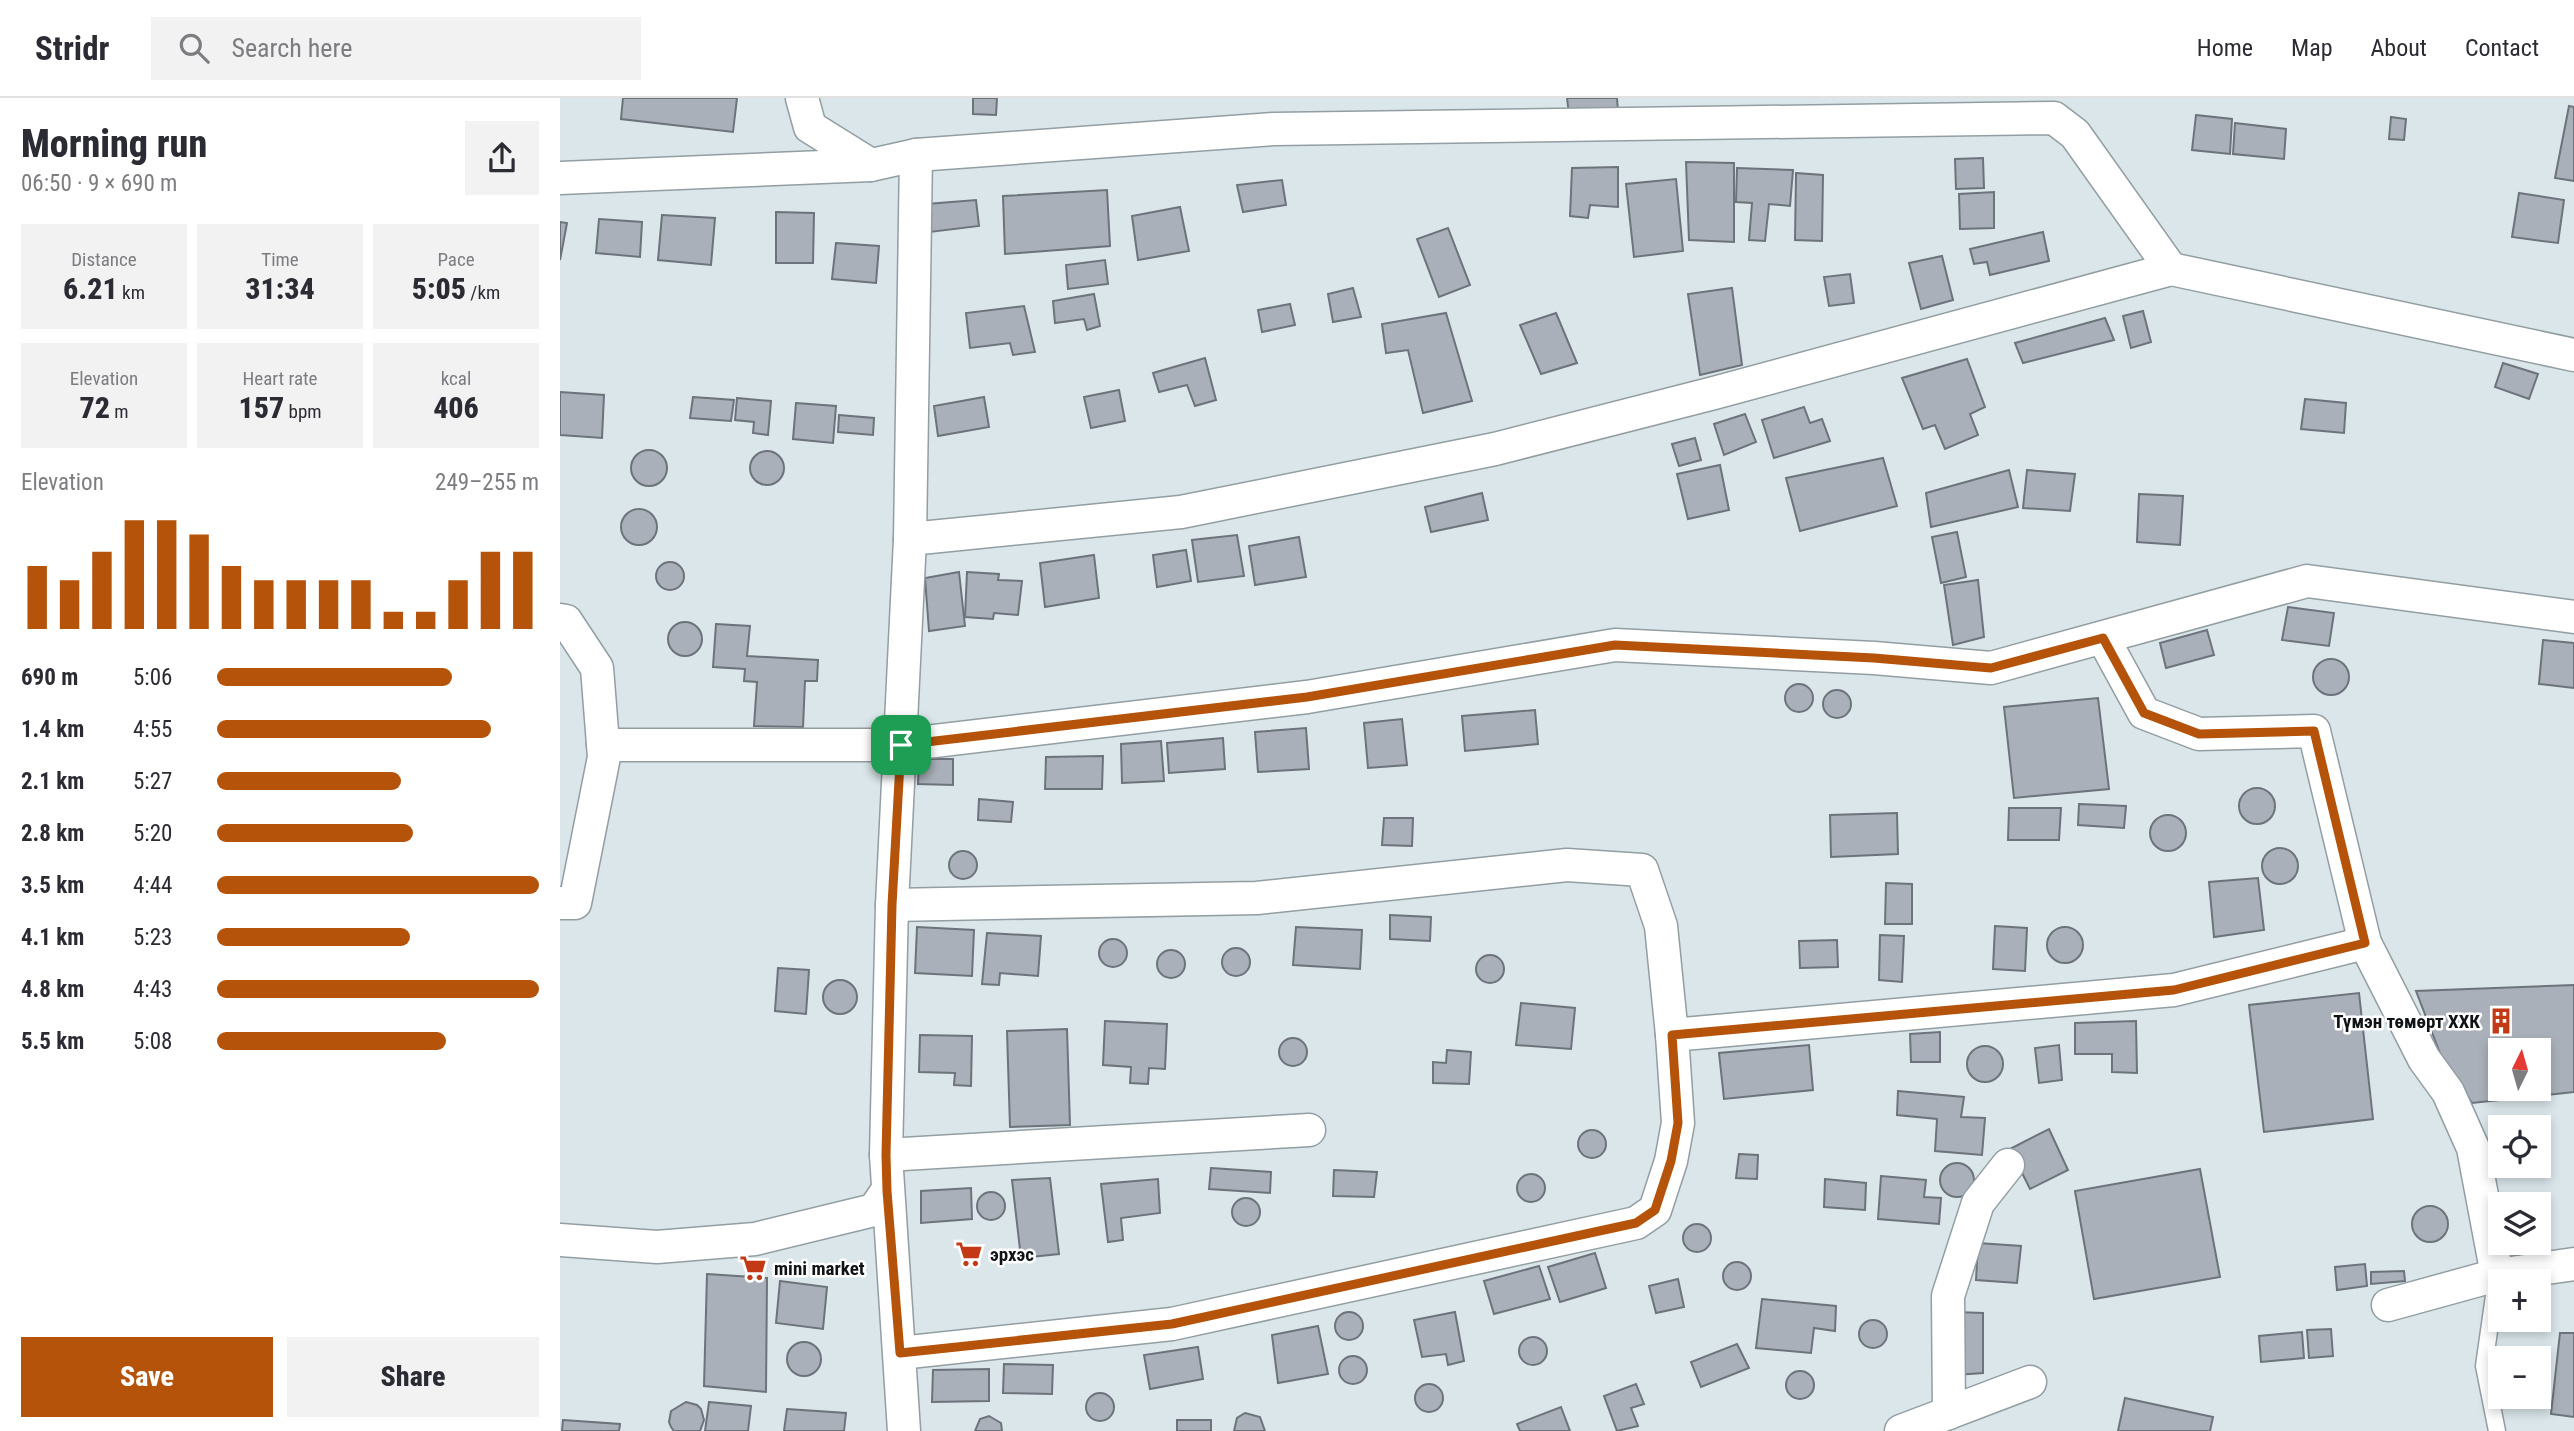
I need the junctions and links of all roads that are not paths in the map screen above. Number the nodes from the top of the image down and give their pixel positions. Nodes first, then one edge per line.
1 (802, 98) edge
2 (916, 155) junction
3 (871, 165) junction
4 (560, 178) edge
5 (2171, 269) junction
6 (2574, 355) edge
7 (911, 539) junction
8 (2574, 617) edge
9 (560, 620) edge
10 (2103, 638) junction
11 (603, 745) junction
12 (901, 745) junction
13 (560, 903) edge
14 (892, 905) junction
15 (2365, 943) junction
16 (1672, 1035) junction
17 (1309, 1130) dead end
18 (886, 1155) junction
19 (2008, 1165) dead end
20 (887, 1191) junction
21 (560, 1240) edge
22 (2574, 1265) edge
23 (2496, 1269) edge
24 (2543, 1269) edge
25 (2488, 1277) edge
26 (2388, 1305) dead end
27 (2489, 1332) edge
28 (900, 1353) junction
29 (2030, 1382) dead end
30 (1926, 1424) edge
31 (904, 1431) edge
32 (2497, 1431) edge

1 - 3 street
2 - 3 street
2 - 5 street
2 - 7 street
3 - 4 street
5 - 6 street
5 - 7 street
7 - 12 street
8 - 10 street
9 - 11 street
10 - 12 street
10 - 15 street
11 - 12 street
11 - 13 street
12 - 14 street
14 - 16 street
14 - 18 street
15 - 16 street
15 - 23 street
16 - 28 street
17 - 18 street
18 - 20 street
19 - 30 street
20 - 21 street
20 - 28 street
22 - 24 street
25 - 26 street
27 - 32 lane
28 - 31 street
29 - 30 street

